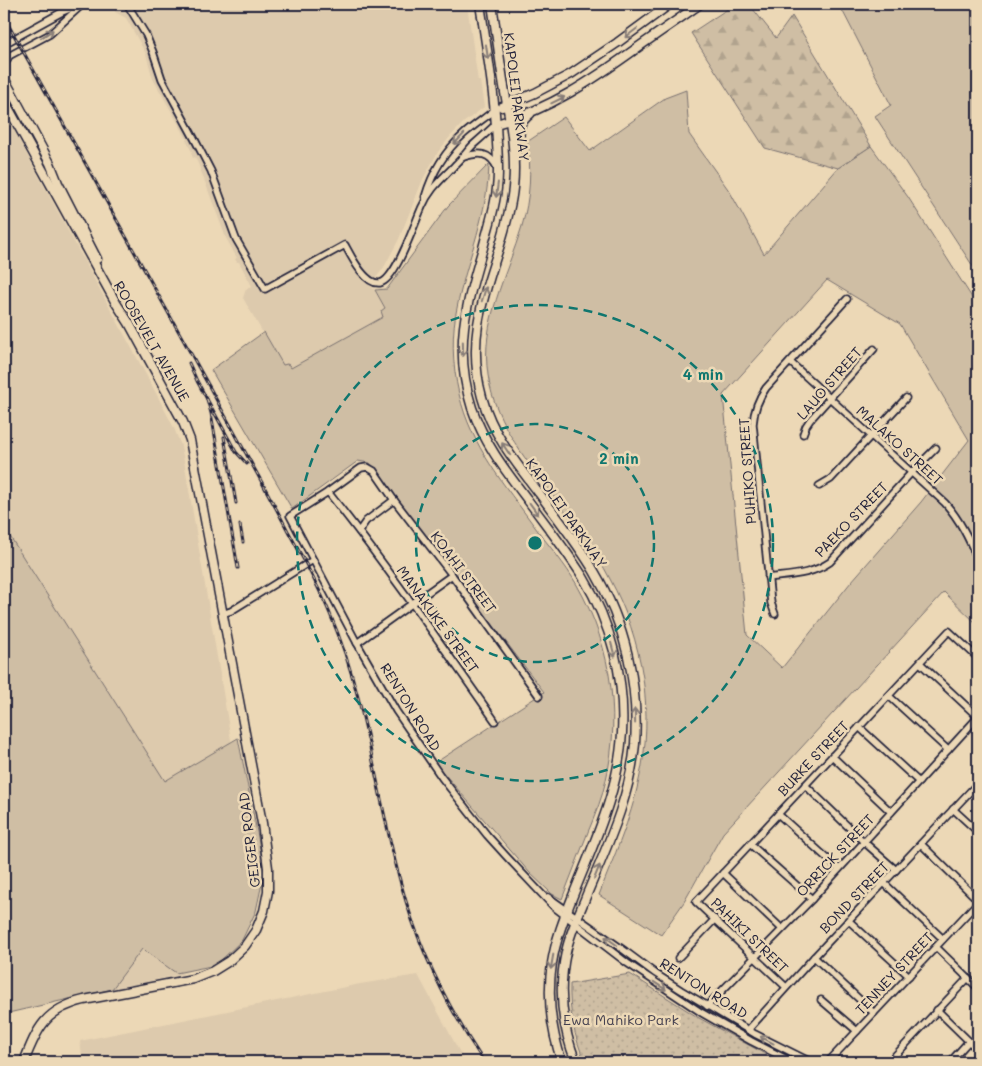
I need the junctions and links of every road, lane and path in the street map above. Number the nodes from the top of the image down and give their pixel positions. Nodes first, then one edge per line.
1 (82, 4) edge
2 (127, 4) edge
3 (480, 4) edge
4 (492, 4) edge
5 (670, 4) edge
6 (700, 4) edge
7 (4, 44) edge
8 (5, 60) edge
9 (4, 78) edge
10 (4, 85) edge
11 (4, 100) edge
12 (507, 106) junction
13 (496, 109) junction
14 (536, 110) junction
15 (510, 120) junction
16 (496, 124) junction
17 (462, 158) junction
18 (514, 162) junction
19 (498, 170) junction
20 (58, 183) junction
21 (422, 205) junction
22 (847, 299) dead end
23 (129, 323) junction
24 (874, 349) dead end
25 (790, 362) junction
26 (830, 398) junction
27 (906, 398) dead end
28 (803, 434) dead end
29 (871, 436) junction
30 (936, 448) dead end
31 (911, 473) junction
32 (819, 486) dead end
33 (328, 492) junction
34 (394, 500) junction
35 (359, 531) junction
36 (313, 560) junction
37 (978, 560) edge
38 (452, 575) junction
39 (768, 578) junction
40 (412, 604) junction
41 (222, 614) junction
42 (776, 614) dead end
43 (357, 643) junction
44 (978, 658) edge
45 (920, 663) junction
46 (539, 696) dead end
47 (889, 696) junction
48 (978, 718) edge
49 (495, 721) dead end
50 (859, 727) junction
51 (948, 750) junction
52 (832, 756) junction
53 (919, 782) junction
54 (978, 783) edge
55 (805, 785) junction
56 (954, 809) junction
57 (891, 812) junction
58 (778, 814) junction
59 (978, 832) edge
60 (864, 842) junction
61 (750, 844) junction
62 (921, 844) junction
63 (838, 869) junction
64 (896, 870) junction
65 (723, 873) junction
66 (884, 883) junction
67 (812, 898) junction
68 (978, 901) edge
69 (696, 902) joint
70 (566, 912) junction
71 (715, 919) junction
72 (577, 920) junction
73 (848, 920) junction
74 (782, 929) junction
75 (943, 939) junction
76 (936, 947) junction
77 (625, 951) junction
78 (814, 957) junction
79 (620, 958) junction
80 (678, 958) dead end
81 (754, 958) junction
82 (909, 976) junction
83 (968, 978) junction
84 (786, 987) junction
85 (978, 988) edge
86 (821, 1000) dead end
87 (706, 1006) junction
88 (937, 1010) junction
89 (874, 1013) junction
90 (748, 1030) junction
91 (857, 1031) junction
92 (969, 1041) junction
93 (978, 1050) edge
94 (4, 1061) edge
95 (10, 1062) edge
96 (24, 1062) edge
97 (562, 1062) edge
98 (576, 1062) edge
99 (792, 1062) edge
100 (811, 1062) edge
101 (828, 1062) edge
102 (889, 1062) edge
103 (950, 1062) edge

1 - 7 street
8 -> 1 street
2 - 21 street
3 -> 13 main road, KAPOLEI PARKWAY
4 - 12 main road, KAPOLEI PARKWAY
5 -> 12 main road
14 -> 6 main road
9 - 20 main road
10 - 20 main road
11 - 23 main road, ROOSEVELT AVENUE
12 - 13 main road
12 - 15 main road, KAPOLEI PARKWAY
13 - 16 main road, KAPOLEI PARKWAY
13 -> 21 street
14 - 15 main road
14 - 18 main road
15 - 16 main road
15 - 18 main road, KAPOLEI PARKWAY
16 - 17 street
16 - 19 main road, KAPOLEI PARKWAY
17 - 19 street
17 - 21 street
72 -> 18 main road, KAPOLEI PARKWAY
19 -> 70 main road, KAPOLEI PARKWAY
20 - 23 main road
22 - 25 street, PUHIKO STREET
23 - 41 main road, ROOSEVELT AVENUE
24 - 26 street, LAUO STREET
25 - 26 street, MALAKO STREET
25 - 39 street, PUHIKO STREET
26 - 28 street, LAUO STREET
26 - 29 street, MALAKO STREET
27 - 29 street
29 - 31 street, MALAKO STREET
29 - 32 street
30 - 31 street, PAEKO STREET
31 - 37 street, MALAKO STREET
31 - 39 street, PAEKO STREET
33 - 34 street, KOAHI STREET
33 - 35 street, MANAKUKE STREET
33 - 36 street, RENTON ROAD
34 - 35 street
34 - 38 street, KOAHI STREET
35 - 40 street, MANAKUKE STREET
36 - 41 street
36 - 43 street, RENTON ROAD
38 - 40 street
38 - 46 street, KOAHI STREET
39 - 42 street, PUHIKO STREET
40 - 43 street
40 - 49 street, MANAKUKE STREET
41 - 96 main road, GEIGER ROAD
43 - 70 street, RENTON ROAD
44 - 45 street, BURKE STREET
45 - 47 street, BURKE STREET
45 - 48 street
47 - 50 street, BURKE STREET
47 - 51 street
48 - 51 street, ORRICK STREET
50 - 52 street, BURKE STREET
50 - 53 street
51 - 53 street, ORRICK STREET
52 - 55 street, BURKE STREET
52 - 57 street
53 - 57 street, ORRICK STREET
54 - 56 street, BOND STREET
55 - 58 street, BURKE STREET
55 - 60 street
56 - 59 street
56 - 62 street, BOND STREET
57 - 60 street, ORRICK STREET
58 - 61 street, BURKE STREET
58 - 63 street
60 - 63 street, ORRICK STREET
60 - 64 street
61 - 65 street, BURKE STREET
61 - 67 street
62 - 64 street, BOND STREET
62 - 68 street
63 - 67 street, ORRICK STREET
64 - 66 street, BOND STREET
65 - 69 street, BURKE STREET
65 - 74 street
66 - 73 street, BOND STREET
66 - 75 street
67 - 74 street, ORRICK STREET
68 - 75 street, TENNEY STREET
69 - 71 street, PAHIKI STREET
70 - 72 street, RENTON ROAD
70 -> 97 main road, KAPOLEI PARKWAY
71 - 80 street
71 - 81 street, PAHIKI STREET
77 -> 72 street, RENTON ROAD
72 - 79 street, RENTON ROAD
72 - 98 main road, KAPOLEI PARKWAY
73 - 78 street, BOND STREET
73 - 82 street
74 - 81 street, ORRICK STREET
75 - 76 street, TENNEY STREET
76 - 82 street, TENNEY STREET
76 - 83 street
77 - 79 street
77 - 87 street, RENTON ROAD
78 - 84 street, BOND STREET
78 - 89 street
79 -> 99 street, RENTON ROAD
81 - 84 street, PAHIKI STREET
81 - 87 street, ORRICK STREET
82 - 89 street, TENNEY STREET
83 - 85 street
83 - 88 street
84 - 90 street, BOND STREET
86 - 91 street
87 - 90 street, RENTON ROAD
88 - 92 street
88 - 102 street
89 - 91 street, TENNEY STREET
100 -> 90 street, RENTON ROAD
91 - 101 street, TENNEY STREET
92 - 93 street
92 - 103 street
94 - 95 street

